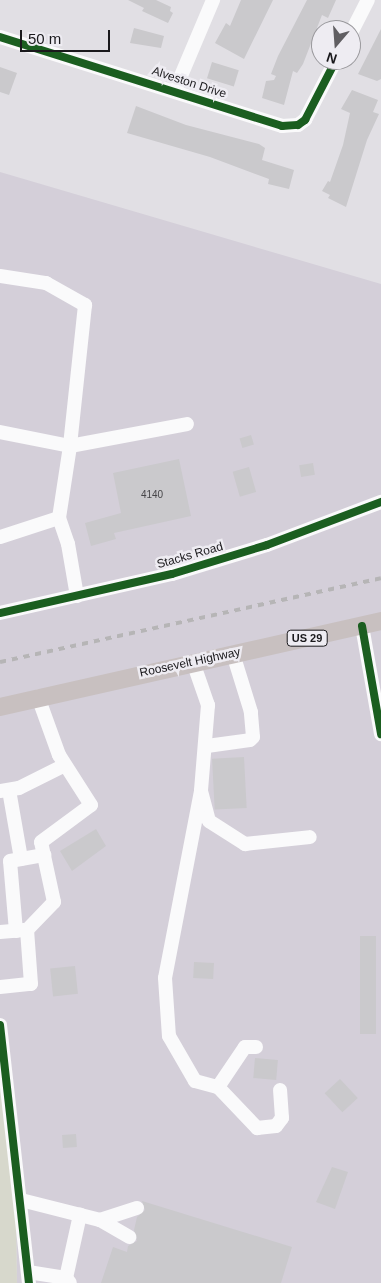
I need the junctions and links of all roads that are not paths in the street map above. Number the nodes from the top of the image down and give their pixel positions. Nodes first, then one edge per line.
1 (213, 0) edge
2 (368, 0) edge
3 (357, 20) edge
4 (0, 37) edge
5 (331, 70) edge
6 (175, 90) junction
7 (0, 276) edge
8 (187, 424) dead end
9 (0, 432) edge
10 (70, 446) junction
11 (381, 502) edge
12 (59, 518) junction
13 (0, 537) edge
14 (77, 596) junction
15 (0, 613) edge
16 (381, 621) edge
17 (362, 626) junction
18 (233, 654) junction
19 (193, 662) junction
20 (38, 697) junction
21 (0, 707) edge
22 (381, 734) edge
23 (207, 746) junction
24 (65, 765) junction
25 (4, 790) edge
26 (201, 791) junction
27 (310, 838) dead end
28 (44, 855) junction
29 (21, 859) junction
30 (22, 930) junction
31 (0, 932) edge
32 (0, 987) edge
33 (0, 1024) edge
34 (256, 1046) dead end
35 (218, 1087) junction
36 (280, 1090) dead end
37 (21, 1200) junction
38 (137, 1208) dead end
39 (80, 1215) junction
40 (100, 1220) junction
41 (129, 1237) dead end
42 (29, 1277) edge
43 (68, 1281) edge

1 - 6 street
2 - 3 street
4 - 6 street, Alveston Drive
5 - 6 street, Alveston Drive
7 - 10 street
8 - 10 street
9 - 10 street
10 - 12 street
11 - 14 street, Stacks Road
12 - 13 street
12 - 14 street
14 - 15 street, Stacks Road
16 - 17 main road, Roosevelt Highway / US 29
17 - 18 main road, Roosevelt Highway / US 29
17 - 22 street
18 - 19 main road, Roosevelt Highway / US 29
18 - 23 street
19 - 20 main road, Roosevelt Highway / US 29
19 - 23 street
20 - 21 main road, Roosevelt Highway / US 29
20 - 24 street
23 - 26 street
24 - 25 street
24 - 28 street
25 - 29 street
26 - 27 street
26 - 35 street
28 - 29 street
28 - 30 street
29 - 30 street
30 - 31 street
30 - 32 street
33 - 37 street
34 - 35 street
35 - 36 street
37 - 39 street
37 - 42 street
38 - 40 street
39 - 40 street
39 - 43 street
40 - 41 street
42 - 43 street

